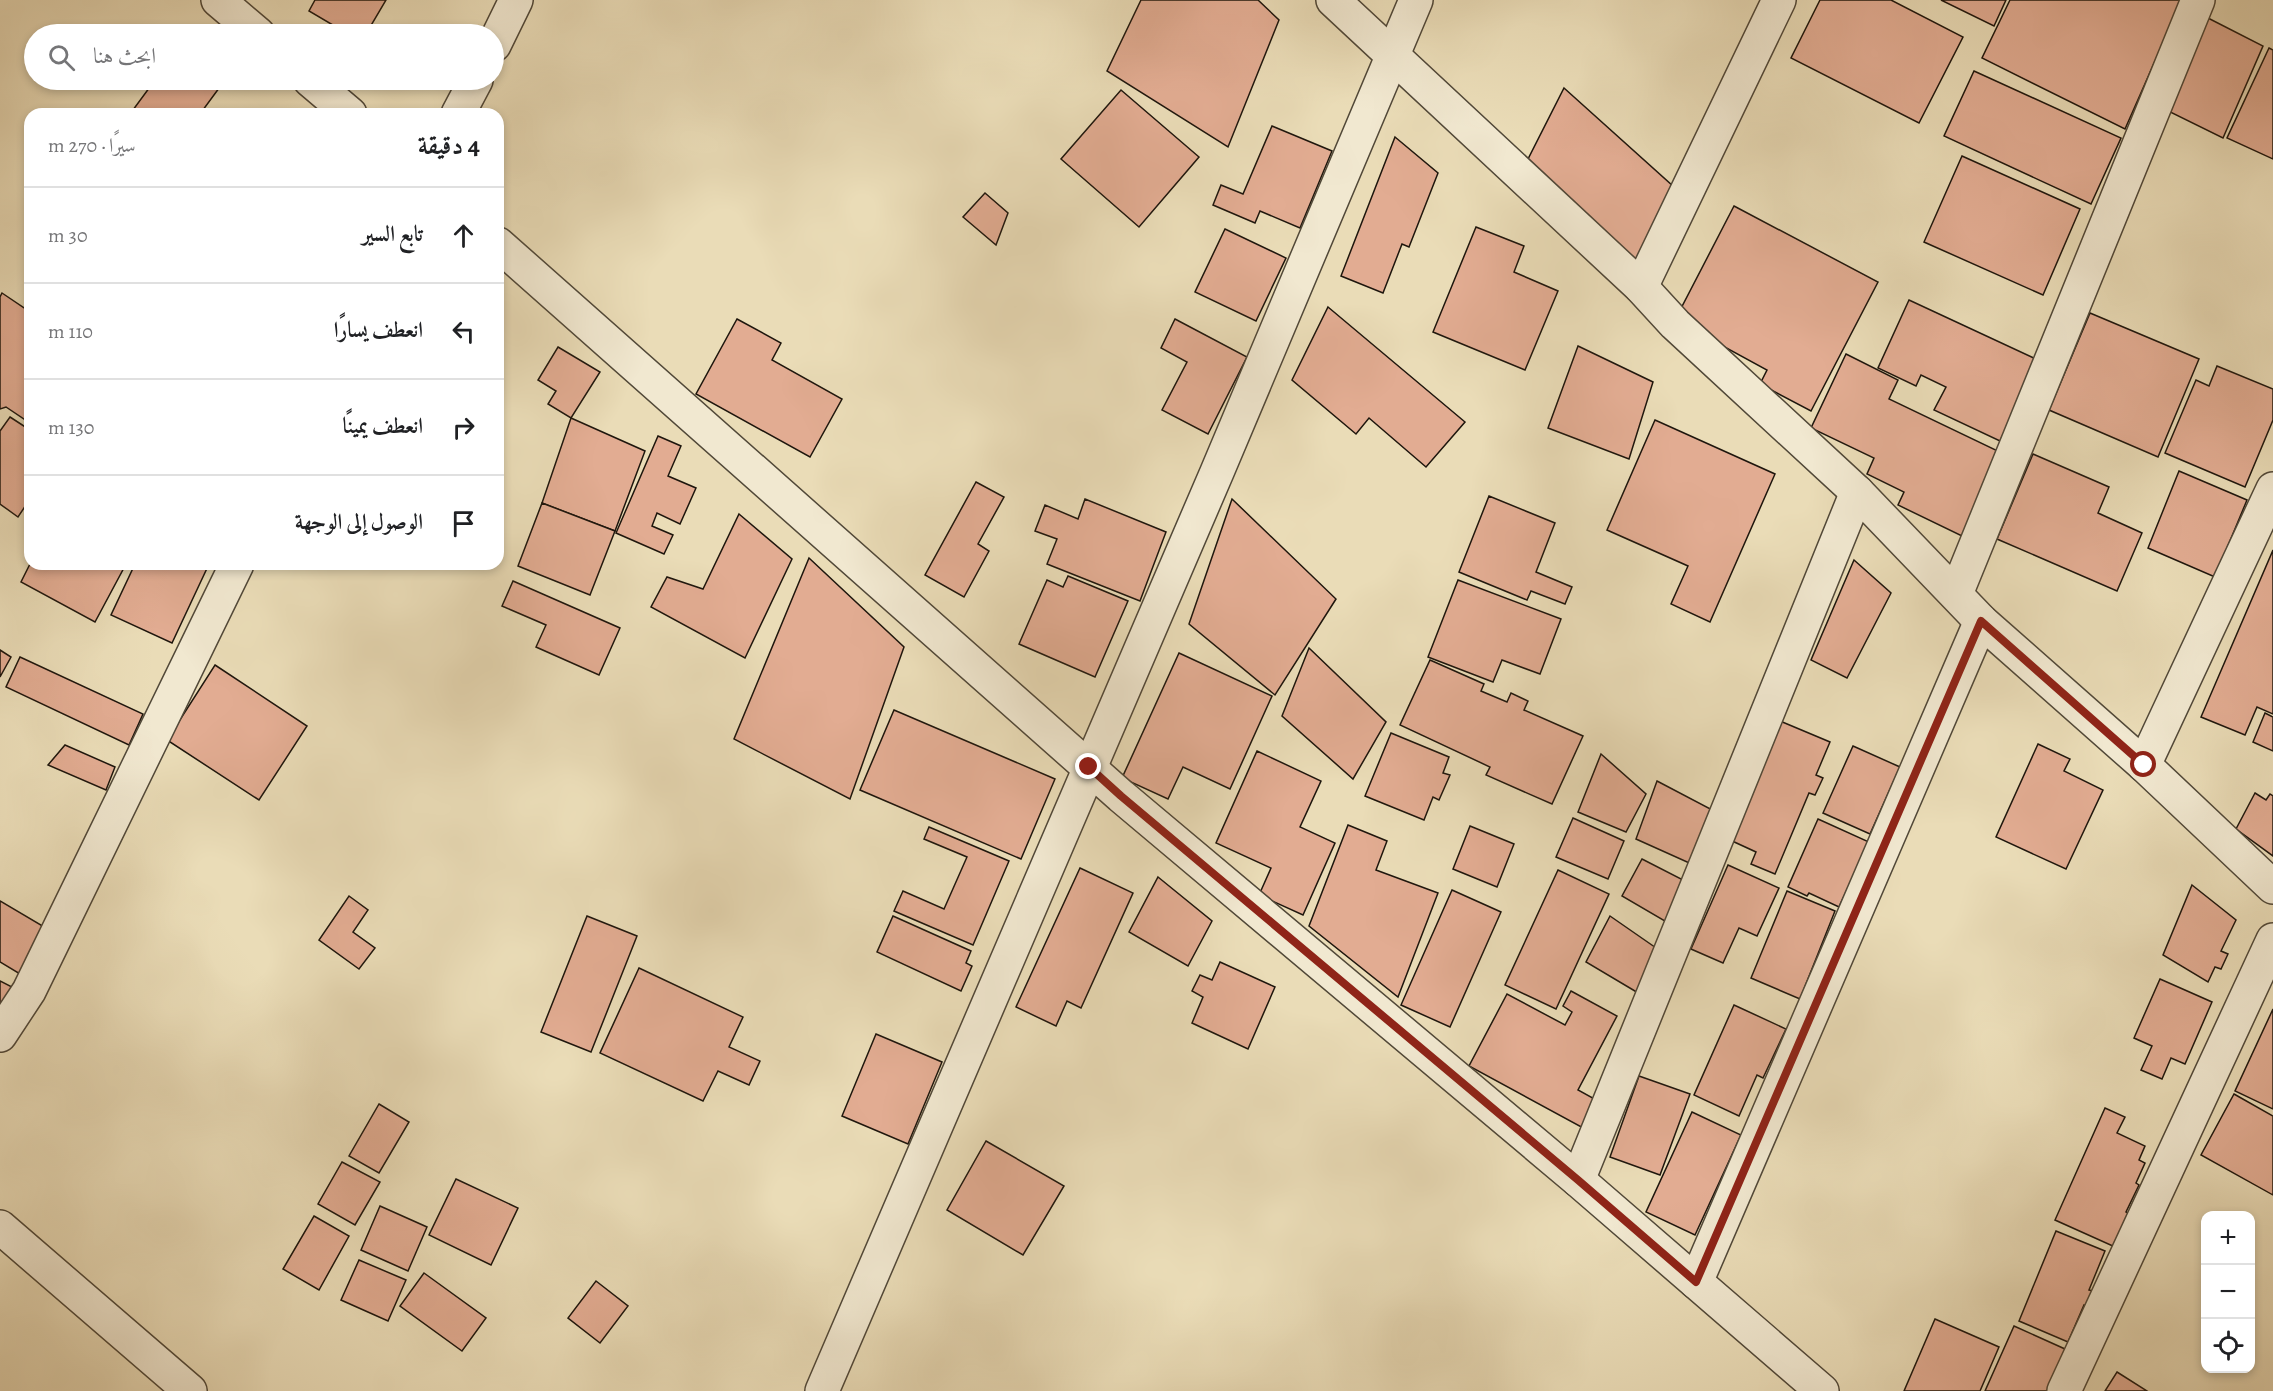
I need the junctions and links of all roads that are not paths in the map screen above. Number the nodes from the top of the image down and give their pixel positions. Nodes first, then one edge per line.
1 (218, 0) edge
2 (516, 0) edge
3 (1333, 0) edge
4 (1416, 0) edge
5 (1779, 0) edge
6 (2198, 0) edge
7 (246, 24) edge
8 (504, 25) edge
9 (1393, 57) junction
10 (322, 90) edge
11 (471, 90) edge
12 (343, 108) edge
13 (461, 108) edge
14 (504, 249) edge
15 (1641, 287) junction
16 (2273, 489) edge
17 (1857, 492) junction
18 (234, 570) edge
19 (1956, 594) junction
20 (1981, 621) junction
21 (2144, 765) junction
22 (1089, 767) junction
23 (2273, 887) edge
24 (2273, 940) edge
25 (0, 1035) edge
26 (1578, 1180) junction
27 (0, 1227) edge
28 (1696, 1282) junction
29 (190, 1391) edge
30 (822, 1391) edge
31 (1822, 1391) edge
32 (2064, 1391) edge

1 - 7 street
2 - 8 street
3 - 9 street
4 - 9 street
5 - 15 street
6 - 19 street
9 - 15 street
9 - 22 street
10 - 12 street
11 - 13 street
14 - 22 street
15 - 17 street
16 - 21 street
17 - 19 street
17 - 26 street
18 - 25 street
19 - 20 street
20 - 21 street
20 - 28 street
21 - 23 street
22 - 26 street
22 - 30 street
24 - 32 street
26 - 28 street
27 - 29 street
28 - 31 street

